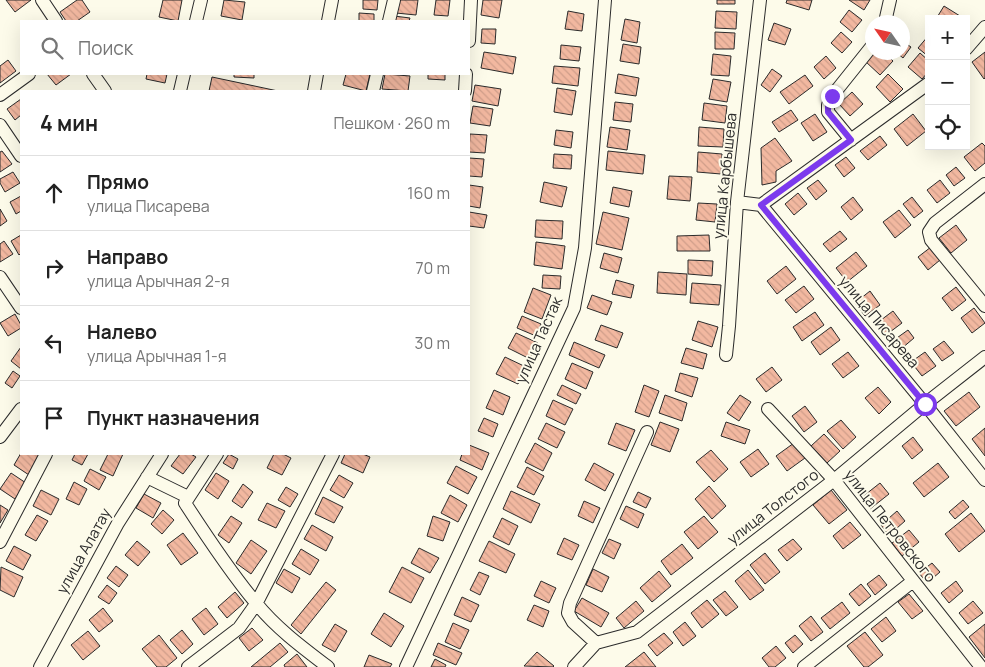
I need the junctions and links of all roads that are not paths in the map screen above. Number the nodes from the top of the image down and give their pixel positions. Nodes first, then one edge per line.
1 (42, 0) edge
2 (201, 0) edge
3 (332, 0) edge
4 (394, 0) edge
5 (471, 0) edge
6 (605, 0) edge
7 (760, 0) edge
8 (890, 0) edge
9 (887, 15) edge
10 (55, 20) edge
11 (196, 20) edge
12 (328, 20) edge
13 (389, 20) edge
14 (470, 20) edge
15 (985, 27) edge
16 (970, 44) edge
17 (865, 55) edge
18 (28, 75) edge
19 (94, 75) edge
20 (184, 75) edge
21 (317, 75) edge
22 (377, 75) edge
23 (466, 75) edge
24 (925, 86) edge
25 (104, 90) edge
26 (180, 90) edge
27 (314, 90) edge
28 (373, 90) edge
29 (465, 90) edge
30 (0, 95) edge
31 (0, 126) edge
32 (851, 140) junction
33 (20, 155) edge
34 (985, 184) edge
35 (737, 202) junction
36 (761, 205) junction
37 (0, 277) edge
38 (985, 306) edge
39 (20, 307) edge
40 (726, 355) dead end
41 (985, 357) edge
42 (925, 404) junction
43 (768, 409) dead end
44 (20, 410) edge
45 (647, 432) dead end
46 (0, 437) edge
47 (45, 455) edge
48 (161, 455) edge
49 (216, 455) edge
50 (332, 455) edge
51 (147, 477) junction
52 (834, 480) junction
53 (985, 480) edge
54 (186, 500) junction
55 (0, 542) edge
56 (913, 581) junction
57 (256, 604) junction
58 (596, 644) junction
59 (40, 667) edge
60 (188, 667) edge
61 (328, 667) edge
62 (406, 667) edge
63 (574, 667) edge
64 (804, 667) edge
65 (981, 667) edge

1 - 10 street
2 - 11 street
3 - 12 street
4 - 13 street
5 - 14 street
6 - 62 street, улица Тастак
7 - 35 street, улица Карбышева
8 - 9 street
15 - 16 street
17 - 32 street
18 - 30 street
19 - 25 street
20 - 26 street
21 - 27 street
22 - 28 street
23 - 29 street
24 - 32 street
31 - 33 street
32 - 36 street
34 - 38 street
35 - 36 street
35 - 40 street, улица Карбышева
36 - 42 street, улица Писарева
37 - 39 street
41 - 42 street, улица Толстого
42 - 52 street, улица Толстого
42 - 53 street, улица Писарева
43 - 52 street, улица Петровского
44 - 46 street
45 - 58 street
47 - 55 street
48 - 51 street, улица Алатау
49 - 54 street
50 - 57 street
51 - 54 street
51 - 59 street, улица Алатау
52 - 56 street, улица Петровского
52 - 58 street, улица Толстого
54 - 57 street
56 - 64 street
56 - 65 street, улица Петровского
57 - 60 street
57 - 61 street
58 - 63 street, улица Толстого

